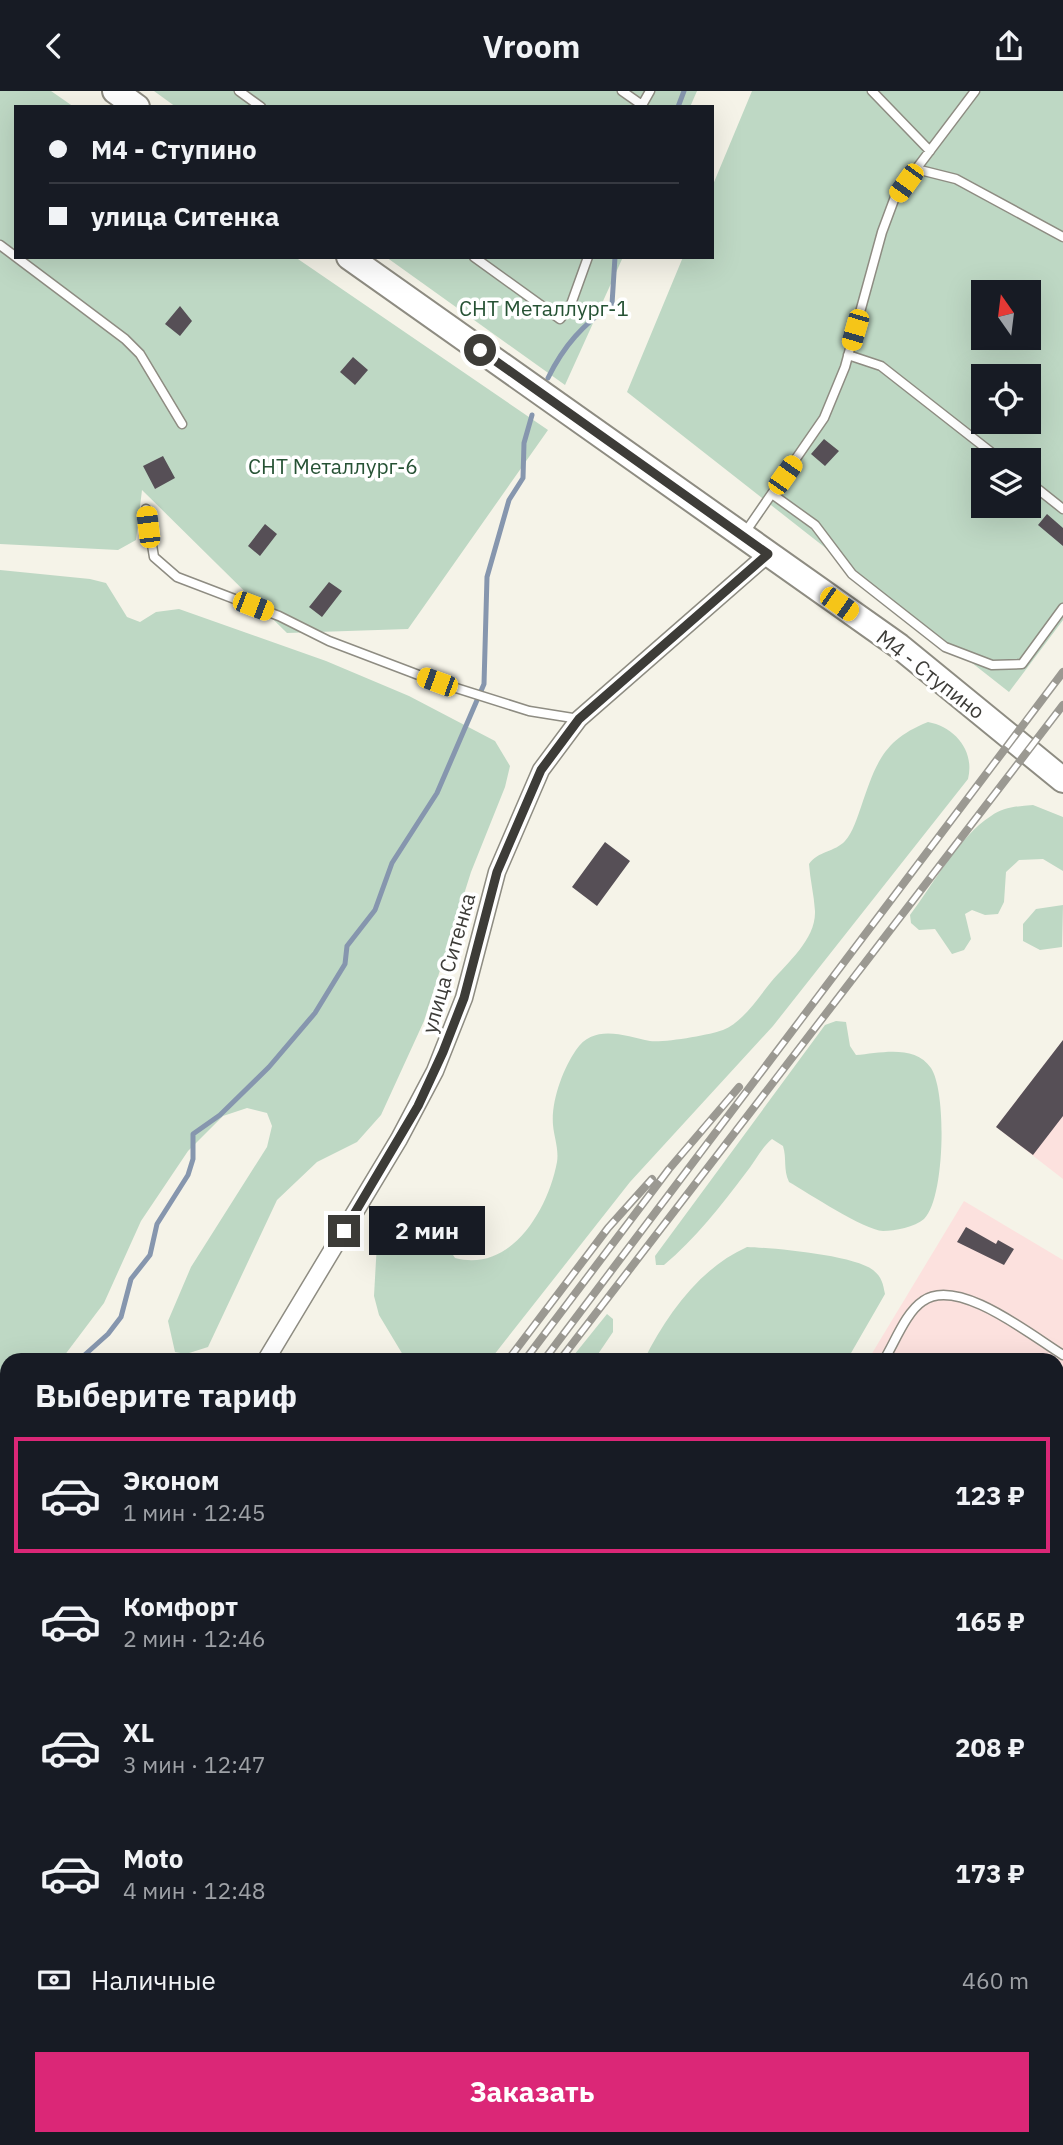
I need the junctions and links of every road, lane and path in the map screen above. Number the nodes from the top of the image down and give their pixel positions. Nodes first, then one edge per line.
1 (115, 91) edge
2 (239, 91) edge
3 (622, 91) edge
4 (872, 91) edge
5 (975, 91) edge
6 (134, 105) edge
7 (258, 105) edge
8 (640, 105) edge
9 (930, 151) junction
10 (916, 169) junction
11 (1063, 237) edge
12 (19, 259) edge
13 (352, 259) edge
14 (477, 259) edge
15 (587, 259) edge
16 (848, 355) junction
17 (183, 424) dead end
18 (986, 448) edge
19 (1041, 492) edge
20 (772, 494) junction
21 (146, 509) dead end
22 (1063, 509) edge
23 (742, 537) junction
24 (768, 554) junction
25 (1063, 608) edge
26 (579, 719) junction
27 (1063, 781) edge
28 (270, 1353) edge
29 (888, 1353) edge
30 (1060, 1353) edge

1 - 6 main road
2 - 7 lane
3 - 8 lane
4 - 9 lane
5 - 9 lane
9 - 10 lane
10 - 11 lane
10 - 16 lane
12 - 17 lane
13 - 23 main road, М4 - Ступино
14 - 15 lane
16 - 18 lane
16 - 20 lane
19 - 22 lane
20 - 23 lane
20 - 25 lane
21 - 26 lane
23 - 24 main road, М4 - Ступино
24 - 26 street, улица Ситенка
24 - 27 main road, М4 - Ступино
26 - 28 street, улица Ситенка
29 - 30 lane

